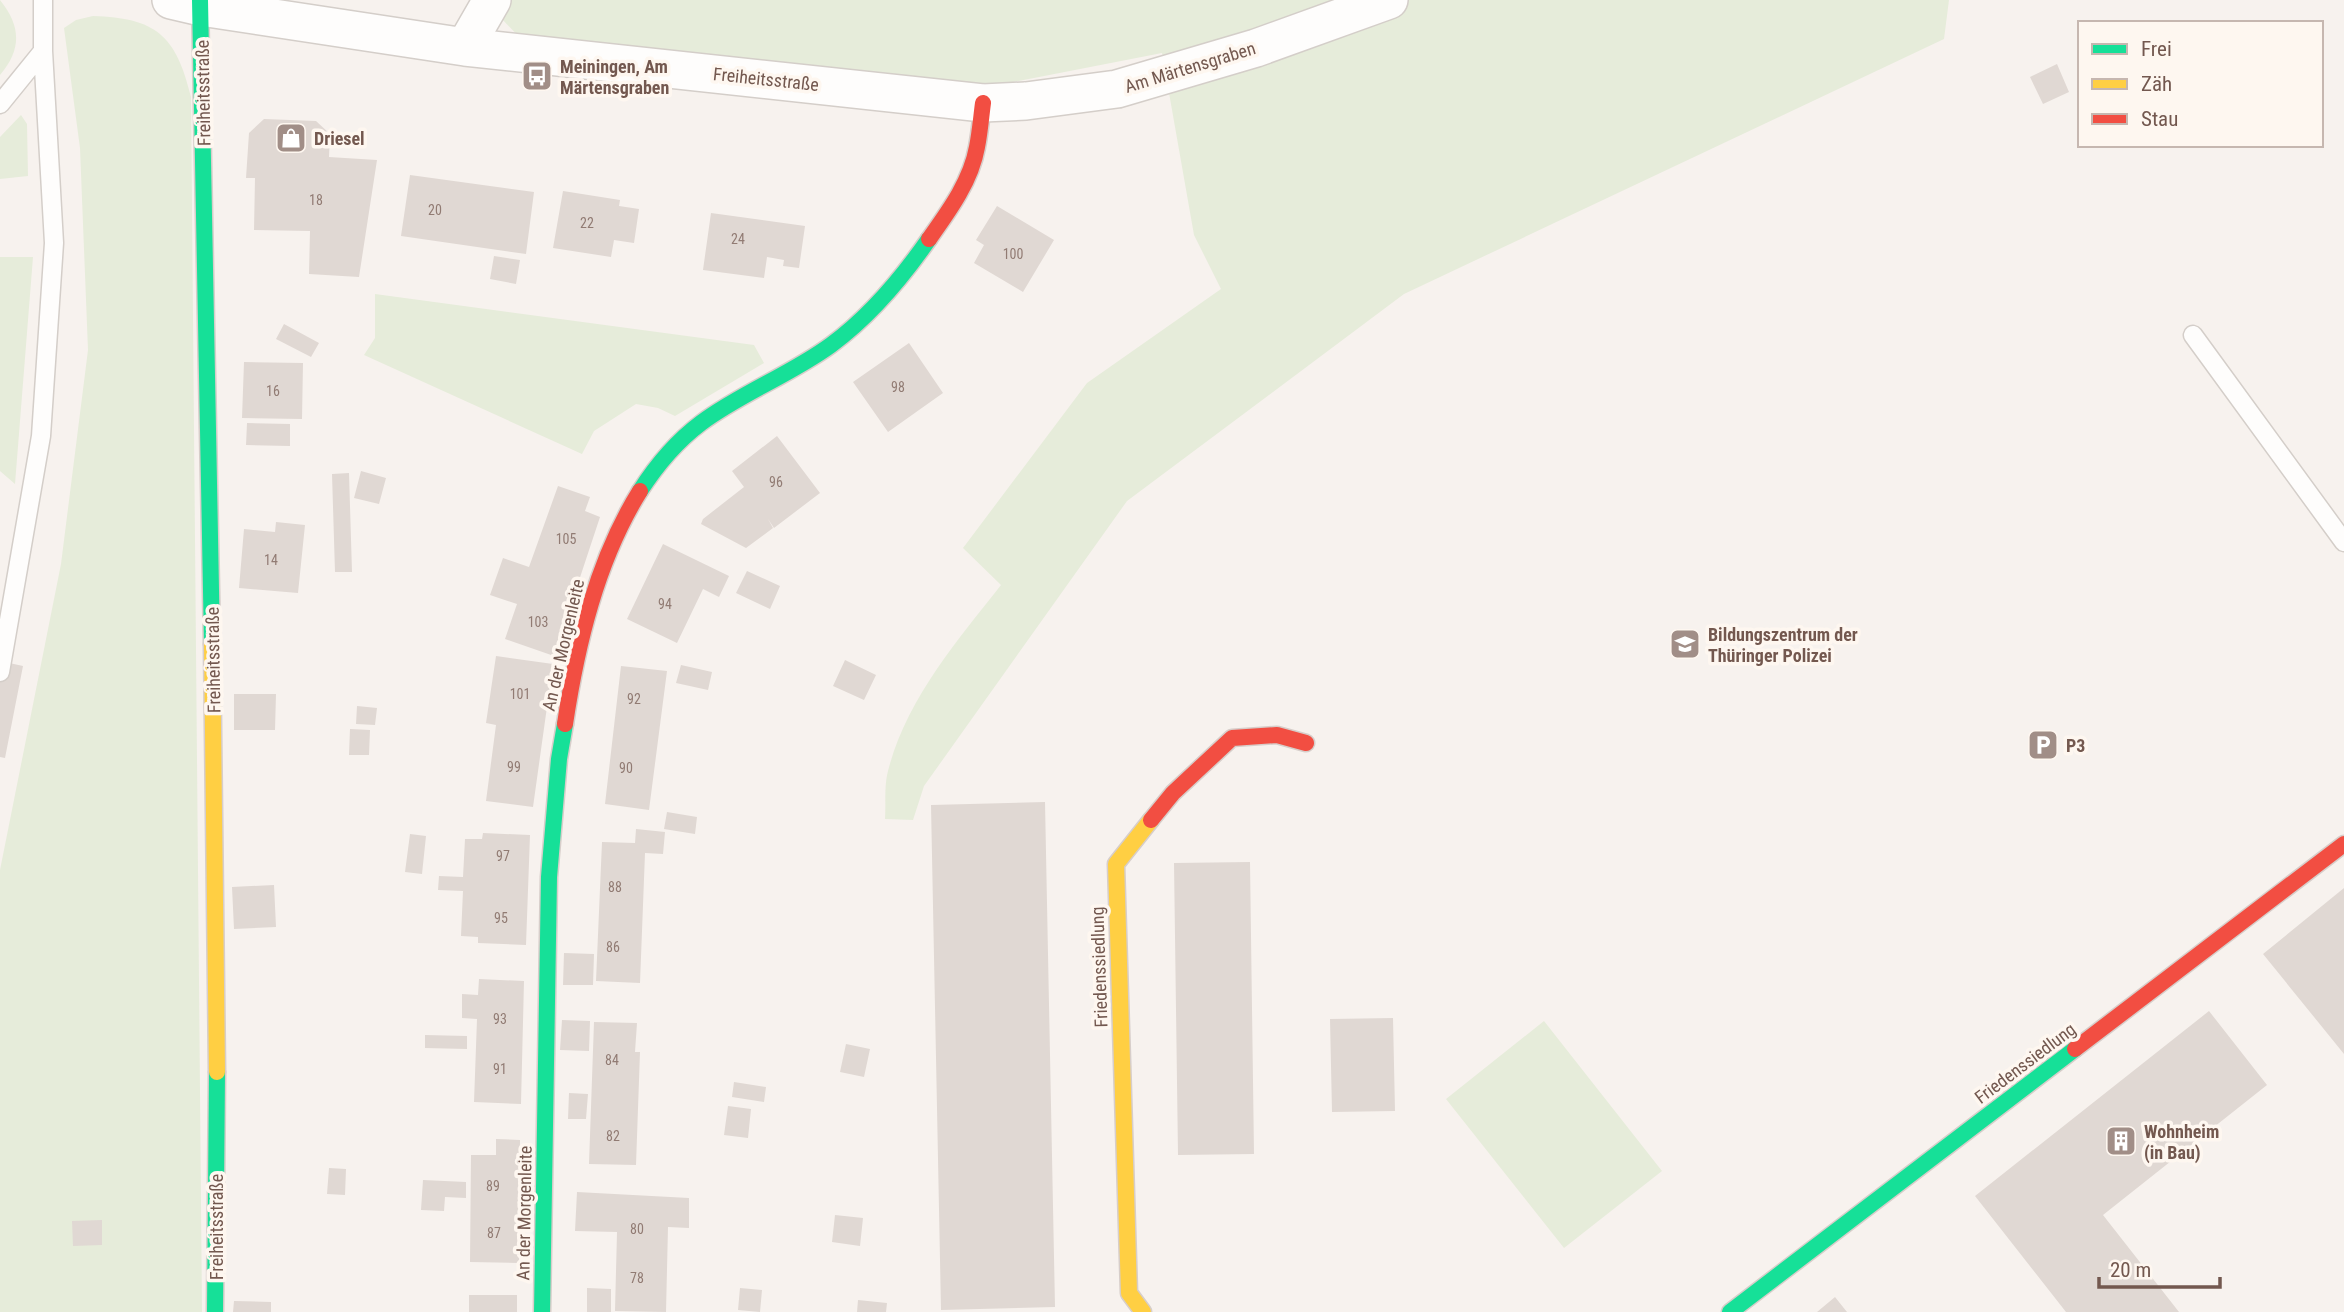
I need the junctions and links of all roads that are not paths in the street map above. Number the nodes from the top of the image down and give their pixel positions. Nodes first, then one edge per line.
1 (43, 0) edge
2 (492, 0) edge
3 (1389, 0) edge
4 (191, 2) edge
5 (465, 47) junction
6 (43, 51) junction
7 (983, 103) junction
8 (0, 104) edge
9 (2193, 335) dead end
10 (2344, 542) edge
11 (0, 672) edge
12 (1306, 743) dead end
13 (2344, 844) edge
14 (215, 1312) edge
15 (542, 1312) edge
16 (1143, 1312) edge
17 (1730, 1312) edge

1 - 6 lane
2 - 5 street
3 - 7 street, Am Märtensgraben
4 - 5 street, Freiheitsstraße
4 - 14 street, Freiheitsstraße
5 - 7 street, Freiheitsstraße
6 - 8 lane
6 - 11 lane
7 - 15 street, An der Morgenleite
9 - 10 lane
12 - 16 street, Friedenssiedlung
13 - 17 street, Friedenssiedlung

